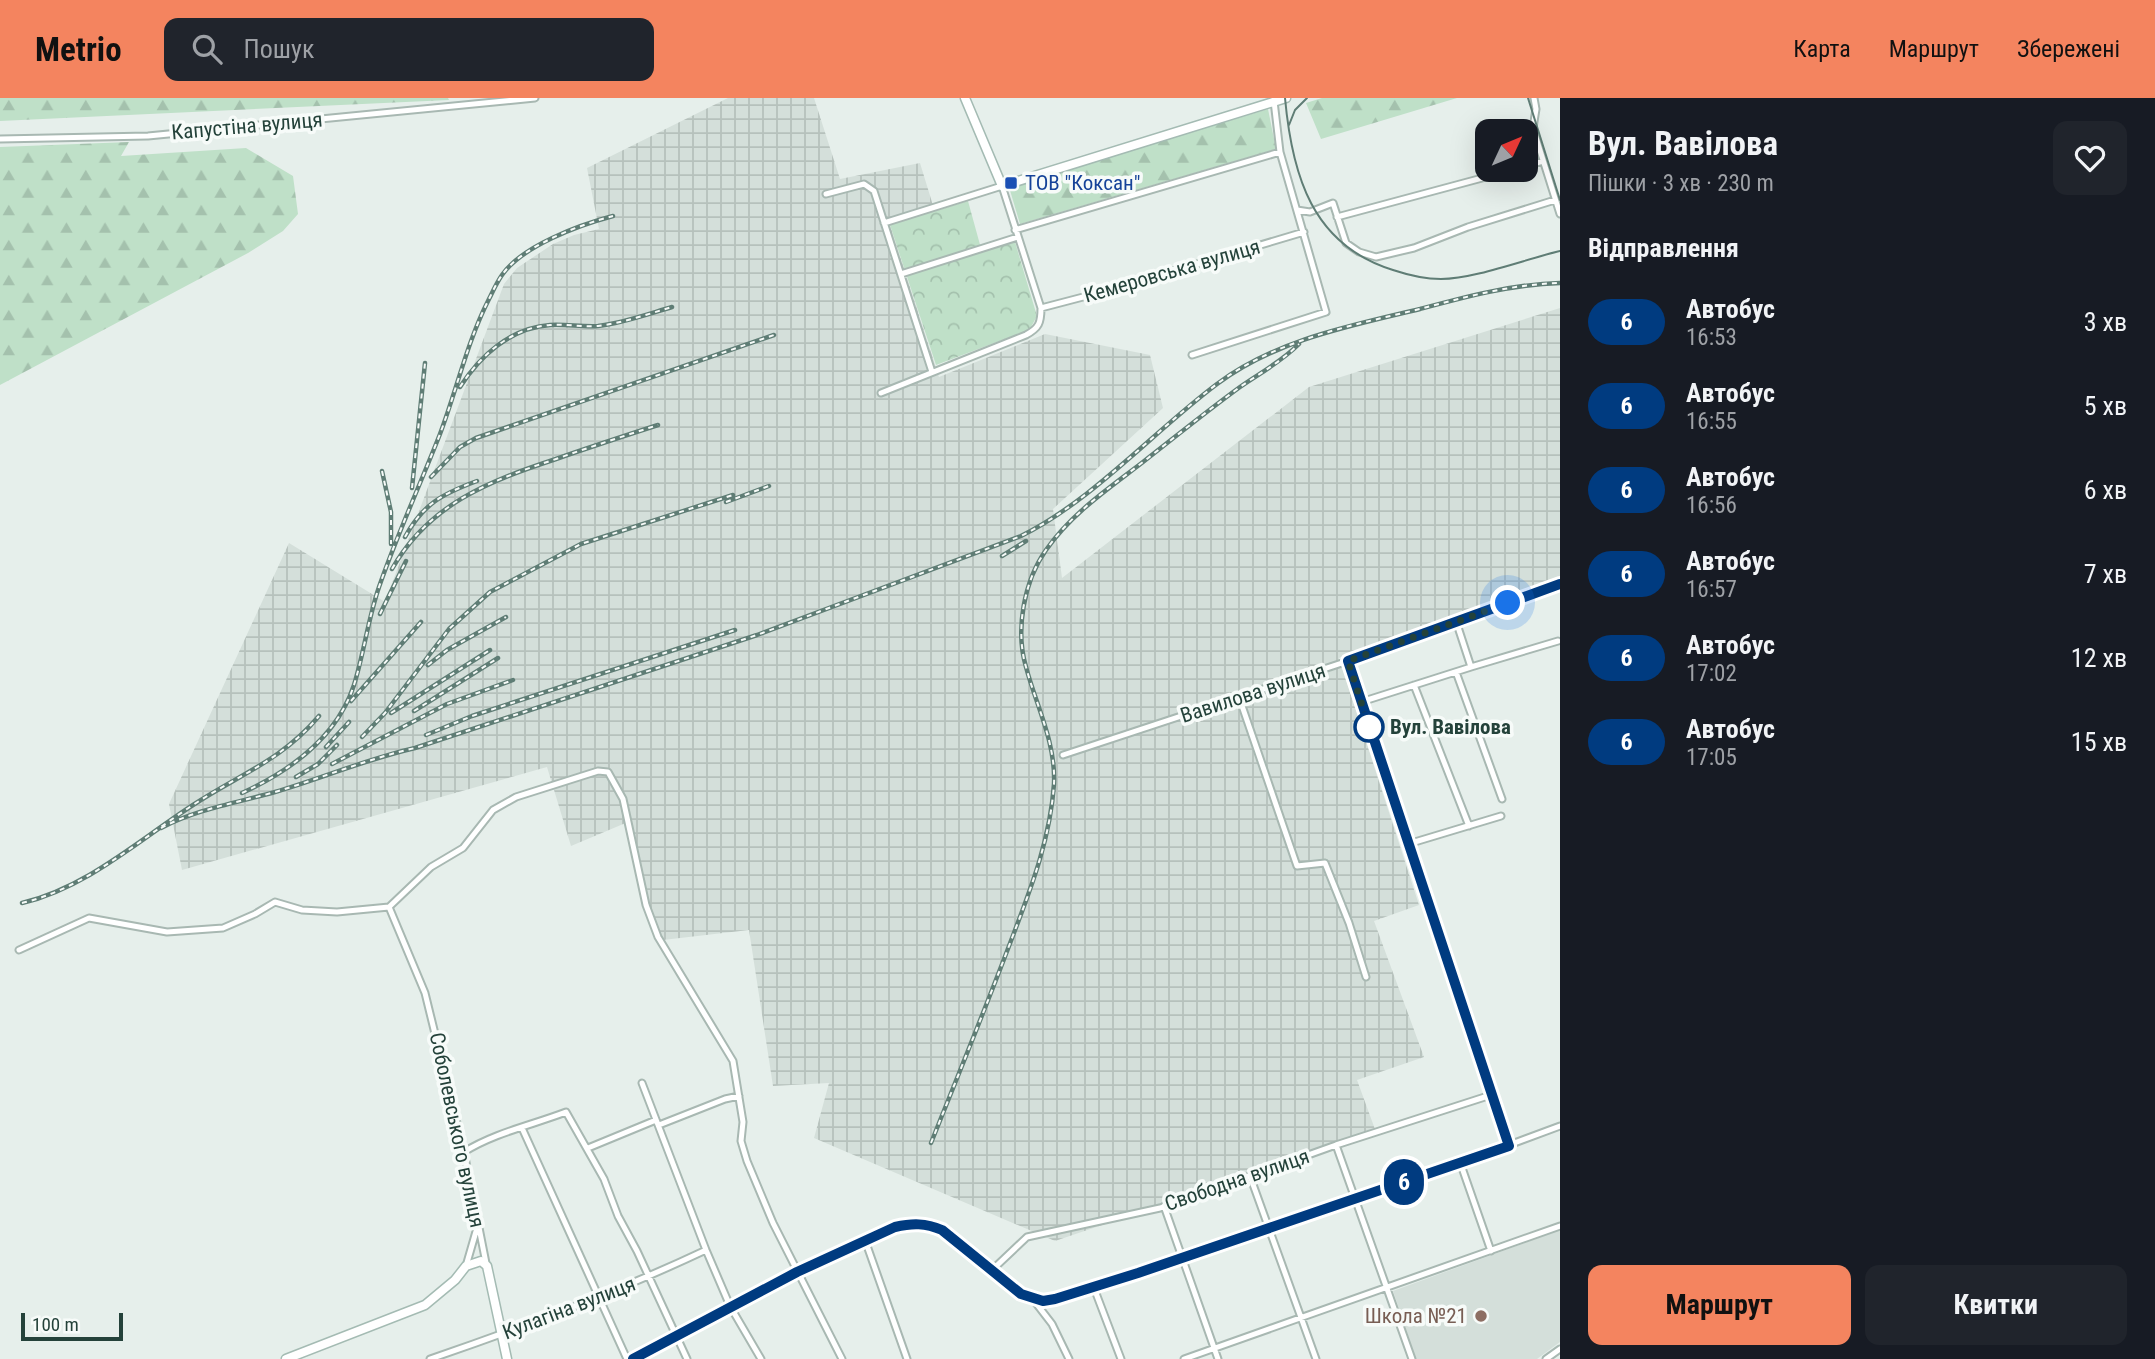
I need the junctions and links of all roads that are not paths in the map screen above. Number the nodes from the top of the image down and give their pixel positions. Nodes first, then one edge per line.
1 (535, 98) edge
2 (965, 98) edge
3 (1286, 98) edge
4 (1534, 98) edge
5 (1274, 100) edge
6 (0, 139) edge
7 (1280, 152) junction
8 (1543, 161) junction
9 (1538, 162) edge
10 (1475, 180) edge
11 (1002, 186) junction
12 (826, 194) dead end
13 (1555, 200) junction
14 (1297, 210) junction
15 (1560, 214) edge
16 (1337, 217) junction
17 (884, 223) junction
18 (1015, 230) junction
19 (1304, 232) junction
20 (1018, 237) junction
21 (901, 274) junction
22 (1041, 308) junction
23 (1192, 355) dead end
24 (932, 372) junction
25 (881, 393) dead end
26 (1560, 584) edge
27 (1456, 621) junction
28 (1558, 641) edge
29 (1348, 661) junction
30 (1471, 667) junction
31 (1456, 672) junction
32 (1414, 685) junction
33 (1239, 697) junction
34 (1361, 702) junction
35 (1063, 755) dead end
36 (1502, 799) dead end
37 (1501, 816) dead end
38 (1469, 825) junction
39 (1408, 844) junction
40 (389, 907) junction
41 (19, 950) dead end
42 (1366, 976) dead end
43 (642, 1083) dead end
44 (1491, 1095) junction
45 (739, 1096) junction
46 (657, 1122) junction
47 (1560, 1126) edge
48 (522, 1128) junction
49 (1336, 1145) junction
50 (1509, 1146) junction
51 (588, 1148) junction
52 (464, 1152) junction
53 (1460, 1162) junction
54 (1250, 1176) junction
55 (1355, 1199) junction
56 (1164, 1206) junction
57 (477, 1226) junction
58 (1560, 1226) edge
59 (1269, 1228) junction
60 (865, 1240) junction
61 (706, 1250) junction
62 (1491, 1251) junction
63 (1182, 1258) junction
64 (466, 1266) junction
65 (487, 1266) junction
66 (991, 1271) junction
67 (797, 1272) junction
68 (649, 1277) junction
69 (1094, 1288) junction
70 (1387, 1288) junction
71 (598, 1296) junction
72 (1032, 1298) junction
73 (730, 1306) junction
74 (1301, 1317) junction
75 (503, 1334) junction
76 (677, 1335) junction
77 (1215, 1348) junction
78 (1560, 1349) edge
79 (286, 1359) edge
80 (430, 1359) edge
81 (507, 1359) edge
82 (627, 1359) edge
83 (633, 1359) edge
84 (687, 1359) edge
85 (761, 1359) edge
86 (842, 1359) edge
87 (907, 1359) edge
88 (1069, 1359) edge
89 (1121, 1359) edge
90 (1184, 1359) edge
91 (1219, 1359) edge
92 (1316, 1359) edge
93 (1412, 1359) edge
94 (1546, 1359) edge

1 - 6 street, Капустіна вулиця
2 - 11 street
3 - 5 street
4 - 8 street
5 - 7 street
5 - 11 street
7 - 14 street
7 - 18 street
8 - 9 street
8 - 13 street
10 - 16 street
11 - 17 street
11 - 18 street
12 - 17 street
13 - 15 street
13 - 16 street
14 - 16 street
14 - 19 street
17 - 21 street
18 - 20 street
19 - 22 street, Кемеровська вулиця
19 - 23 street
20 - 21 street
20 - 22 street
21 - 24 street
22 - 24 street
24 - 25 street
26 - 27 street, Вавилова вулиця
27 - 29 street, Вавилова вулиця
27 - 30 street
28 - 30 street
29 - 33 street, Вавилова вулиця
29 - 34 street
30 - 31 street
31 - 32 street
31 - 36 street
32 - 34 street
32 - 38 street
33 - 35 street, Вавилова вулиця
33 - 42 street
34 - 39 street
37 - 38 street
38 - 39 street
39 - 44 street
40 - 41 street
40 - 45 street
40 - 52 street, Соболевського вулиця
43 - 46 street
44 - 49 street, Свободна вулиця
44 - 50 street
45 - 46 street
45 - 67 street
46 - 51 street
46 - 61 street
47 - 50 street
48 - 51 street
48 - 52 street
48 - 71 street
49 - 54 street, Свободна вулиця
49 - 55 street
50 - 53 street
51 - 68 street
52 - 57 street, Соболевського вулиця
53 - 55 street
53 - 62 street
54 - 56 street, Свободна вулиця
54 - 59 street
55 - 59 street
55 - 70 street
56 - 63 street
56 - 66 street, Свободна вулиця
57 - 64 street
57 - 65 street, Соболевського вулиця
58 - 62 street
59 - 63 street
59 - 74 street
60 - 66 street
60 - 67 street
60 - 87 street
61 - 68 street, Кулагіна вулиця
61 - 73 street
62 - 70 street
63 - 69 street
63 - 77 street
64 - 65 street
64 - 79 street
65 - 75 street, Соболевського вулиця
66 - 72 street
67 - 73 street
67 - 86 street
68 - 71 street, Кулагіна вулиця
68 - 76 street
69 - 72 street
69 - 89 street
70 - 74 street
70 - 93 street
71 - 75 street, Кулагіна вулиця
71 - 82 street
72 - 88 street
73 - 76 street
73 - 85 street
74 - 77 street
74 - 92 street
75 - 80 street, Кулагіна вулиця
75 - 81 street, Соболевського вулиця
76 - 83 street
76 - 84 street
77 - 90 street
77 - 91 street
78 - 94 street

